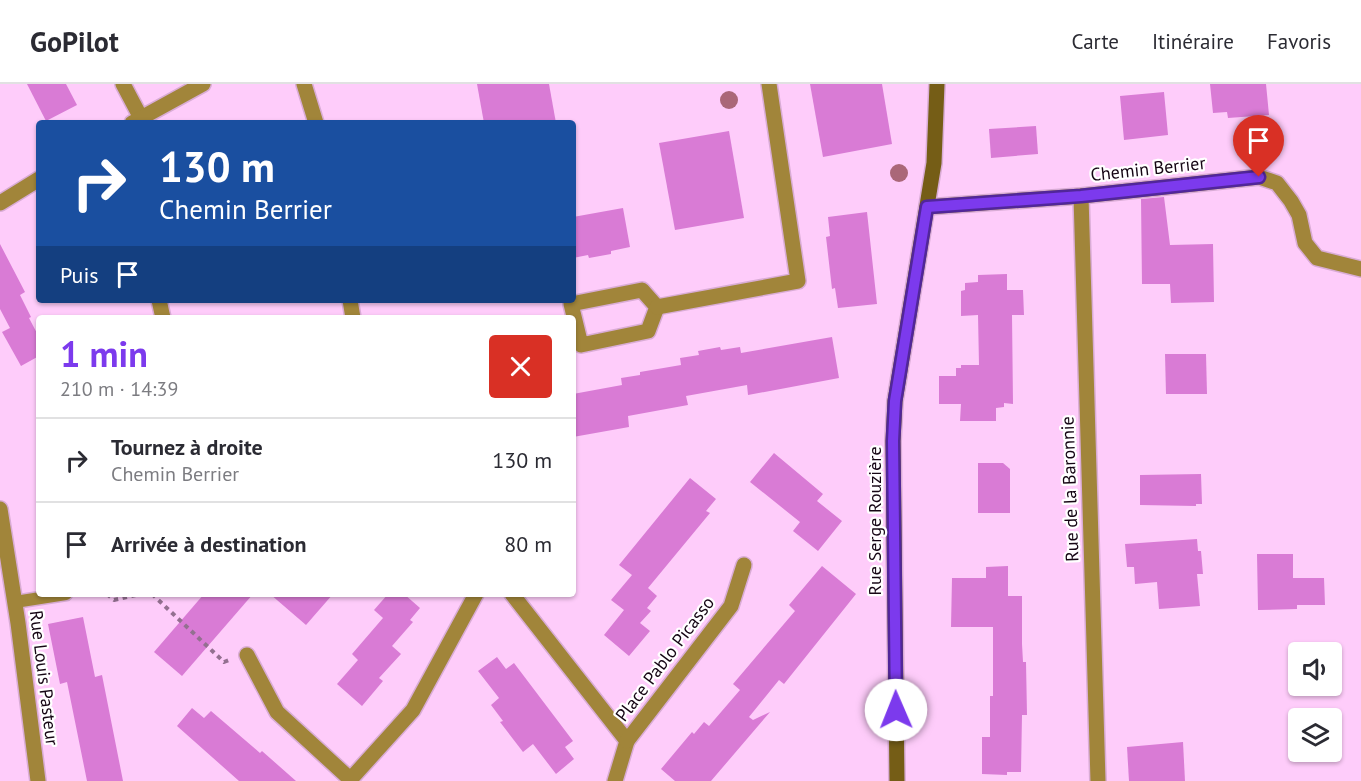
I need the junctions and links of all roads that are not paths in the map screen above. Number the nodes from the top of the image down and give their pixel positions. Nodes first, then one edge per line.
1 (123, 84) edge
2 (203, 84) edge
3 (304, 84) edge
4 (770, 84) edge
5 (937, 84) edge
6 (137, 120) edge
7 (315, 120) edge
8 (36, 181) edge
9 (1081, 196) junction
10 (0, 203) edge
11 (927, 207) junction
12 (1361, 269) edge
13 (657, 307) junction
14 (574, 315) edge
15 (576, 322) edge
16 (0, 509) edge
17 (744, 565) dead end
18 (47, 597) edge
19 (474, 597) edge
20 (514, 597) edge
21 (15, 602) junction
22 (247, 655) dead end
23 (627, 741) junction
24 (349, 780) edge
25 (38, 781) edge
26 (615, 781) edge
27 (897, 781) edge
28 (1098, 781) edge

1 - 6 street
2 - 6 street
3 - 7 street
4 - 13 street
5 - 11 street, Rue Serge Rouzière
8 - 10 street
9 - 11 street, Chemin Berrier
9 - 12 street, Chemin Berrier
9 - 28 street, Rue de la Baronnie
11 - 27 street, Rue Serge Rouzière
13 - 14 street
13 - 15 street
16 - 21 street, Rue Louis Pasteur
17 - 23 street, Place Pablo Picasso
18 - 21 lane
19 - 24 street
20 - 23 street
21 - 25 street, Rue Louis Pasteur
22 - 24 street
23 - 26 street

